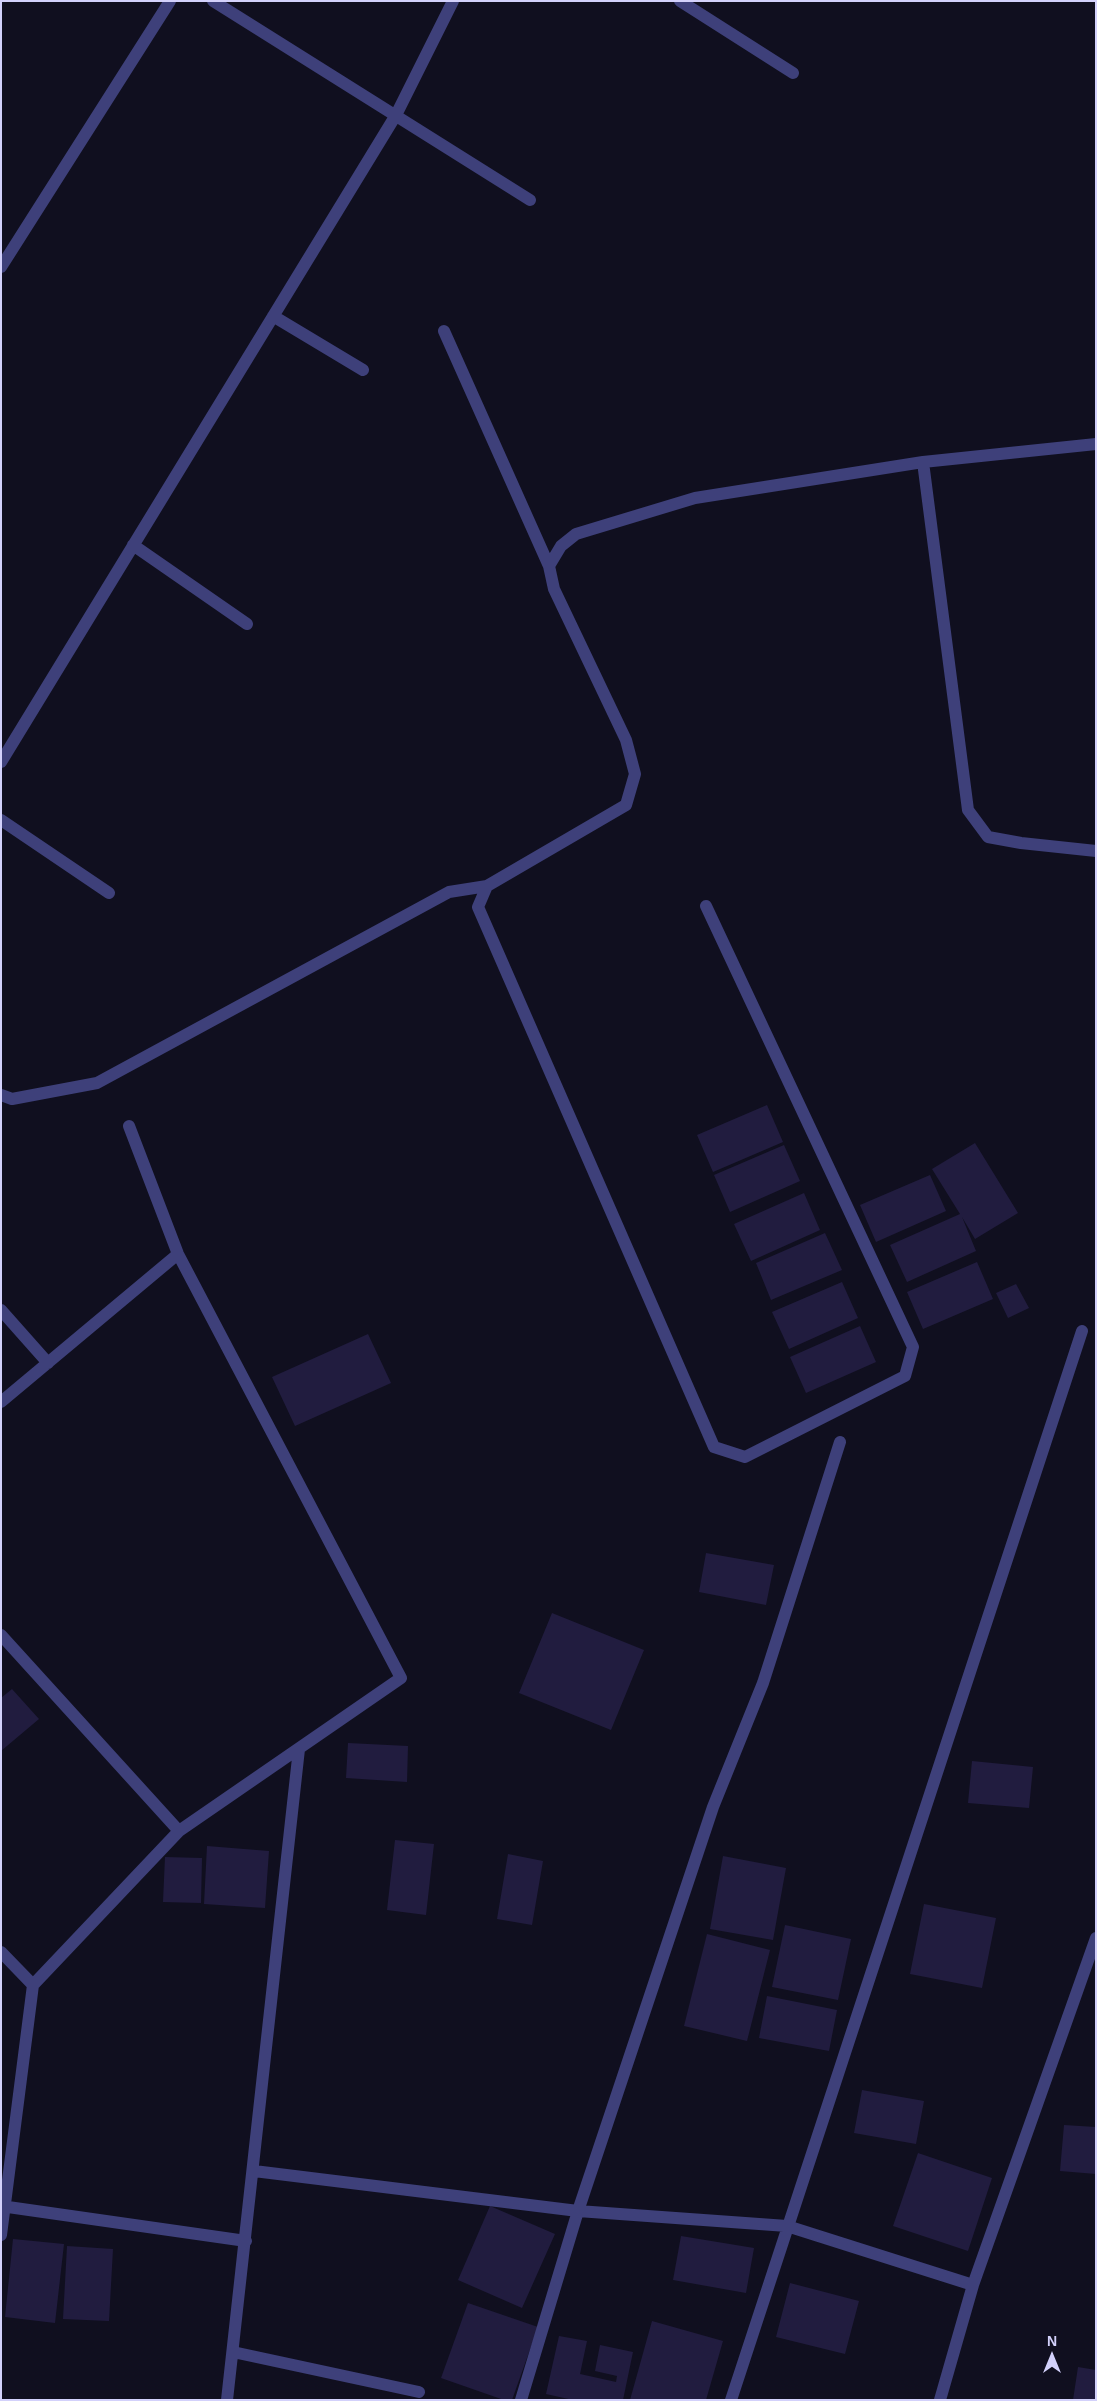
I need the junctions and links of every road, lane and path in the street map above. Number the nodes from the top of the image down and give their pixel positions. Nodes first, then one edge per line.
1 (170, 1) edge
2 (213, 1) edge
3 (453, 1) edge
4 (680, 1) edge
5 (793, 73) dead end
6 (396, 115) junction
7 (530, 200) dead end
8 (1, 267) edge
9 (273, 316) junction
10 (444, 331) dead end
11 (363, 370) dead end
12 (1096, 444) edge
13 (922, 462) junction
14 (133, 545) junction
15 (549, 566) junction
16 (247, 624) dead end
17 (1, 762) edge
18 (1, 820) edge
19 (1096, 851) edge
20 (487, 886) junction
21 (109, 893) dead end
22 (706, 906) dead end
23 (1, 1096) edge
24 (129, 1126) dead end
25 (178, 1254) junction
26 (1, 1310) edge
27 (1082, 1330) dead end
28 (48, 1363) junction
29 (1, 1402) edge
30 (840, 1442) dead end
31 (1, 1636) edge
32 (300, 1749) junction
33 (179, 1831) junction
34 (1096, 1938) edge
35 (1, 1952) edge
36 (33, 1985) junction
37 (254, 2171) junction
38 (4, 2206) edge
39 (578, 2212) junction
40 (787, 2226) junction
41 (1, 2235) edge
42 (246, 2241) junction
43 (973, 2285) junction
44 (233, 2352) junction
45 (419, 2392) dead end
46 (227, 2400) edge
47 (522, 2400) edge
48 (731, 2400) edge
49 (940, 2400) edge

1 - 8 street
2 - 6 street
3 - 6 street
4 - 5 street
6 - 7 street
6 - 9 street
9 - 11 street
9 - 14 street
10 - 15 street
12 - 13 street
13 - 15 street
13 - 19 street
14 - 16 street
14 - 17 street
15 - 20 street
18 - 21 street
20 - 22 street
20 - 23 street
24 - 25 street
25 - 28 street
25 - 32 street
26 - 28 street
27 - 40 street
28 - 29 street
30 - 39 street
31 - 33 street
32 - 33 street
32 - 37 street
33 - 36 street
34 - 43 street
35 - 36 street
36 - 38 street
37 - 39 street
37 - 42 street
38 - 41 street
38 - 42 street
39 - 40 street
39 - 47 street
40 - 43 street
40 - 48 street
42 - 44 street
43 - 49 street
44 - 45 street
44 - 46 street

